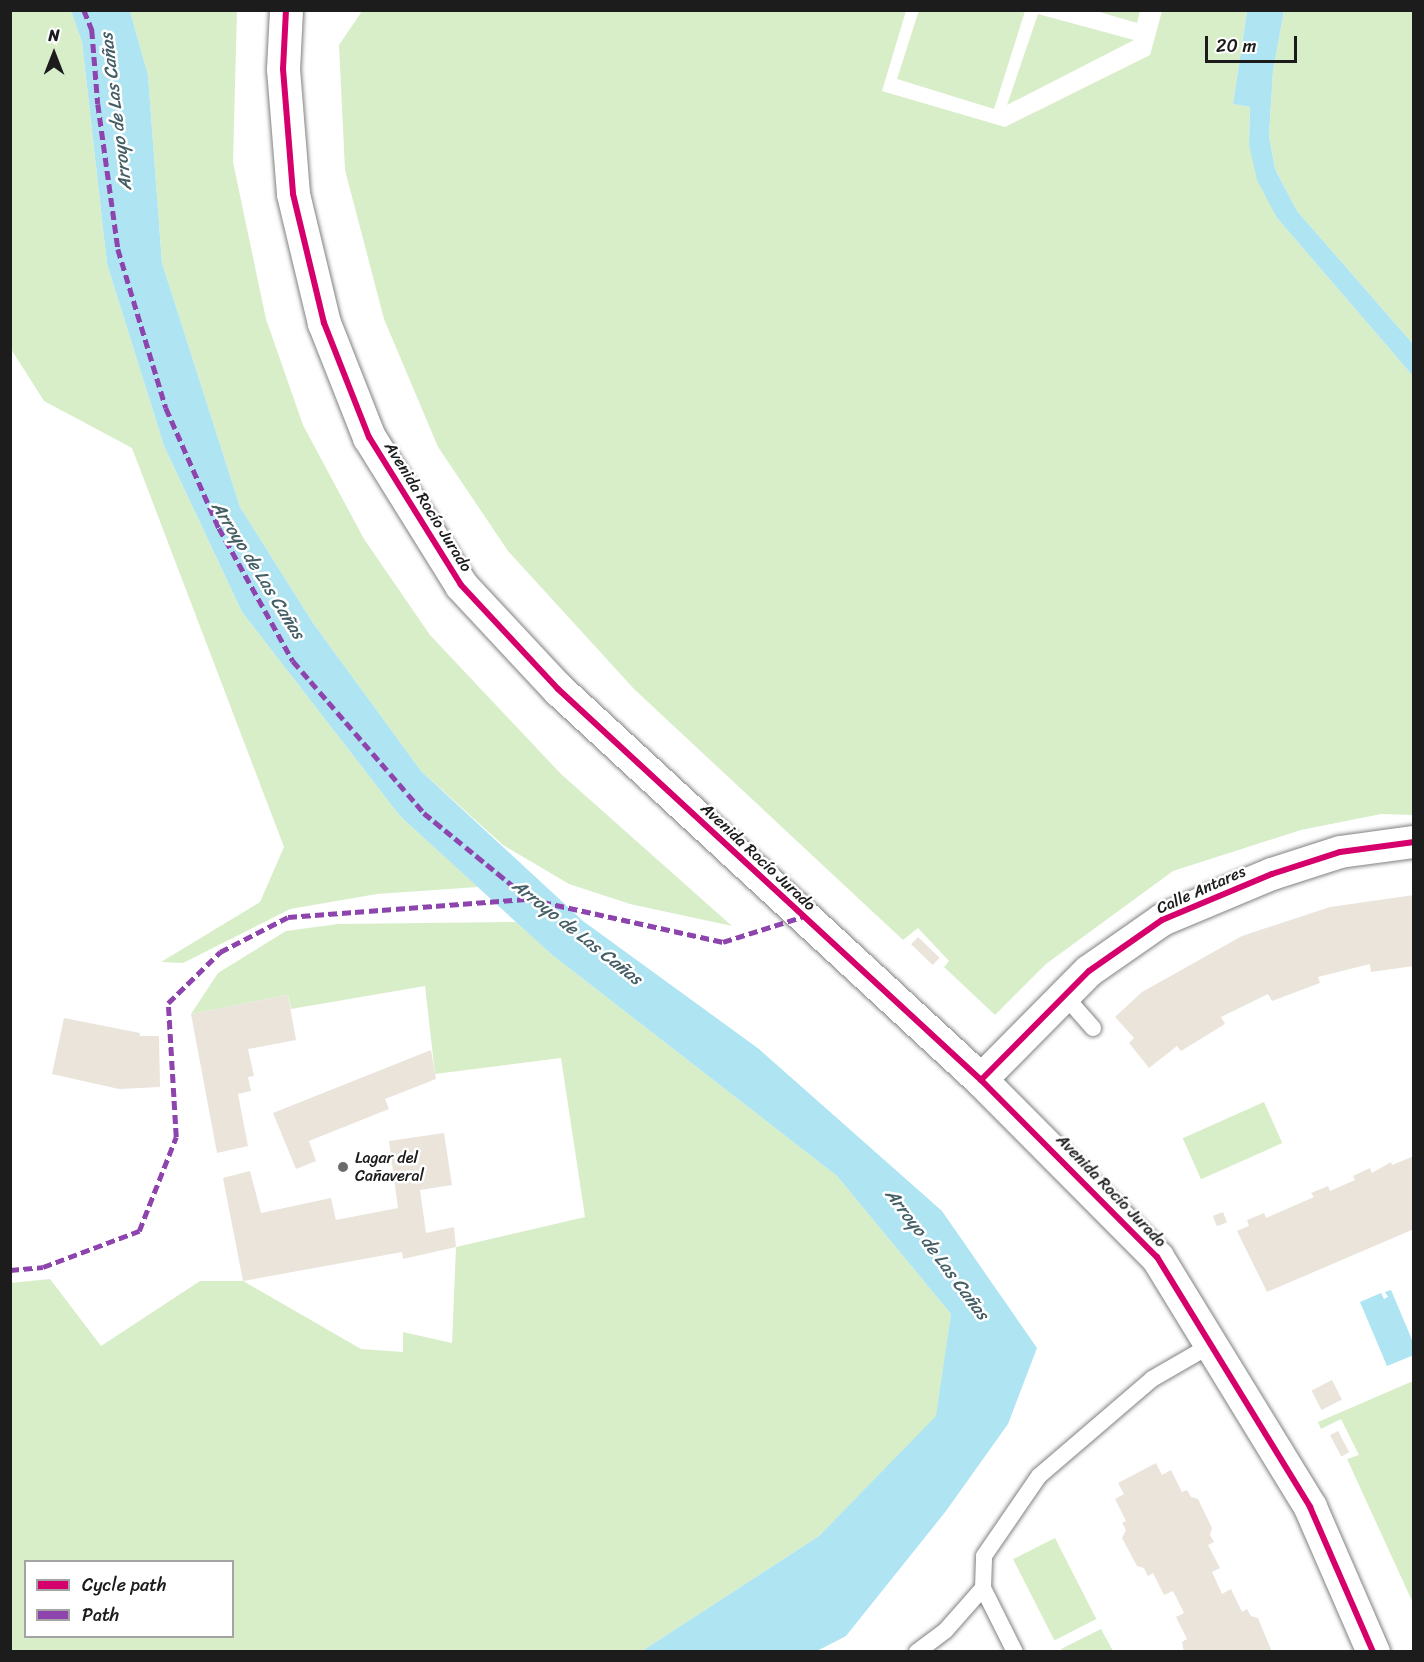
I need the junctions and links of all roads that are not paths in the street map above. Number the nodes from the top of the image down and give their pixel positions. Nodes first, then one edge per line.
1 (286, 10) edge
2 (1413, 842) edge
3 (1064, 995) junction
4 (1093, 1028) dead end
5 (981, 1080) junction
6 (1211, 1345) junction
7 (983, 1588) junction
8 (917, 1652) edge
9 (1015, 1652) edge
10 (1373, 1652) edge

1 - 5 main road, Avenida Rocío Jurado
2 - 3 street, Calle Antares
3 - 4 lane
3 - 5 street, Calle Antares
5 - 6 main road, Avenida Rocío Jurado
6 - 7 lane
6 - 10 main road, Avenida Rocío Jurado
7 - 8 lane
7 - 9 lane

